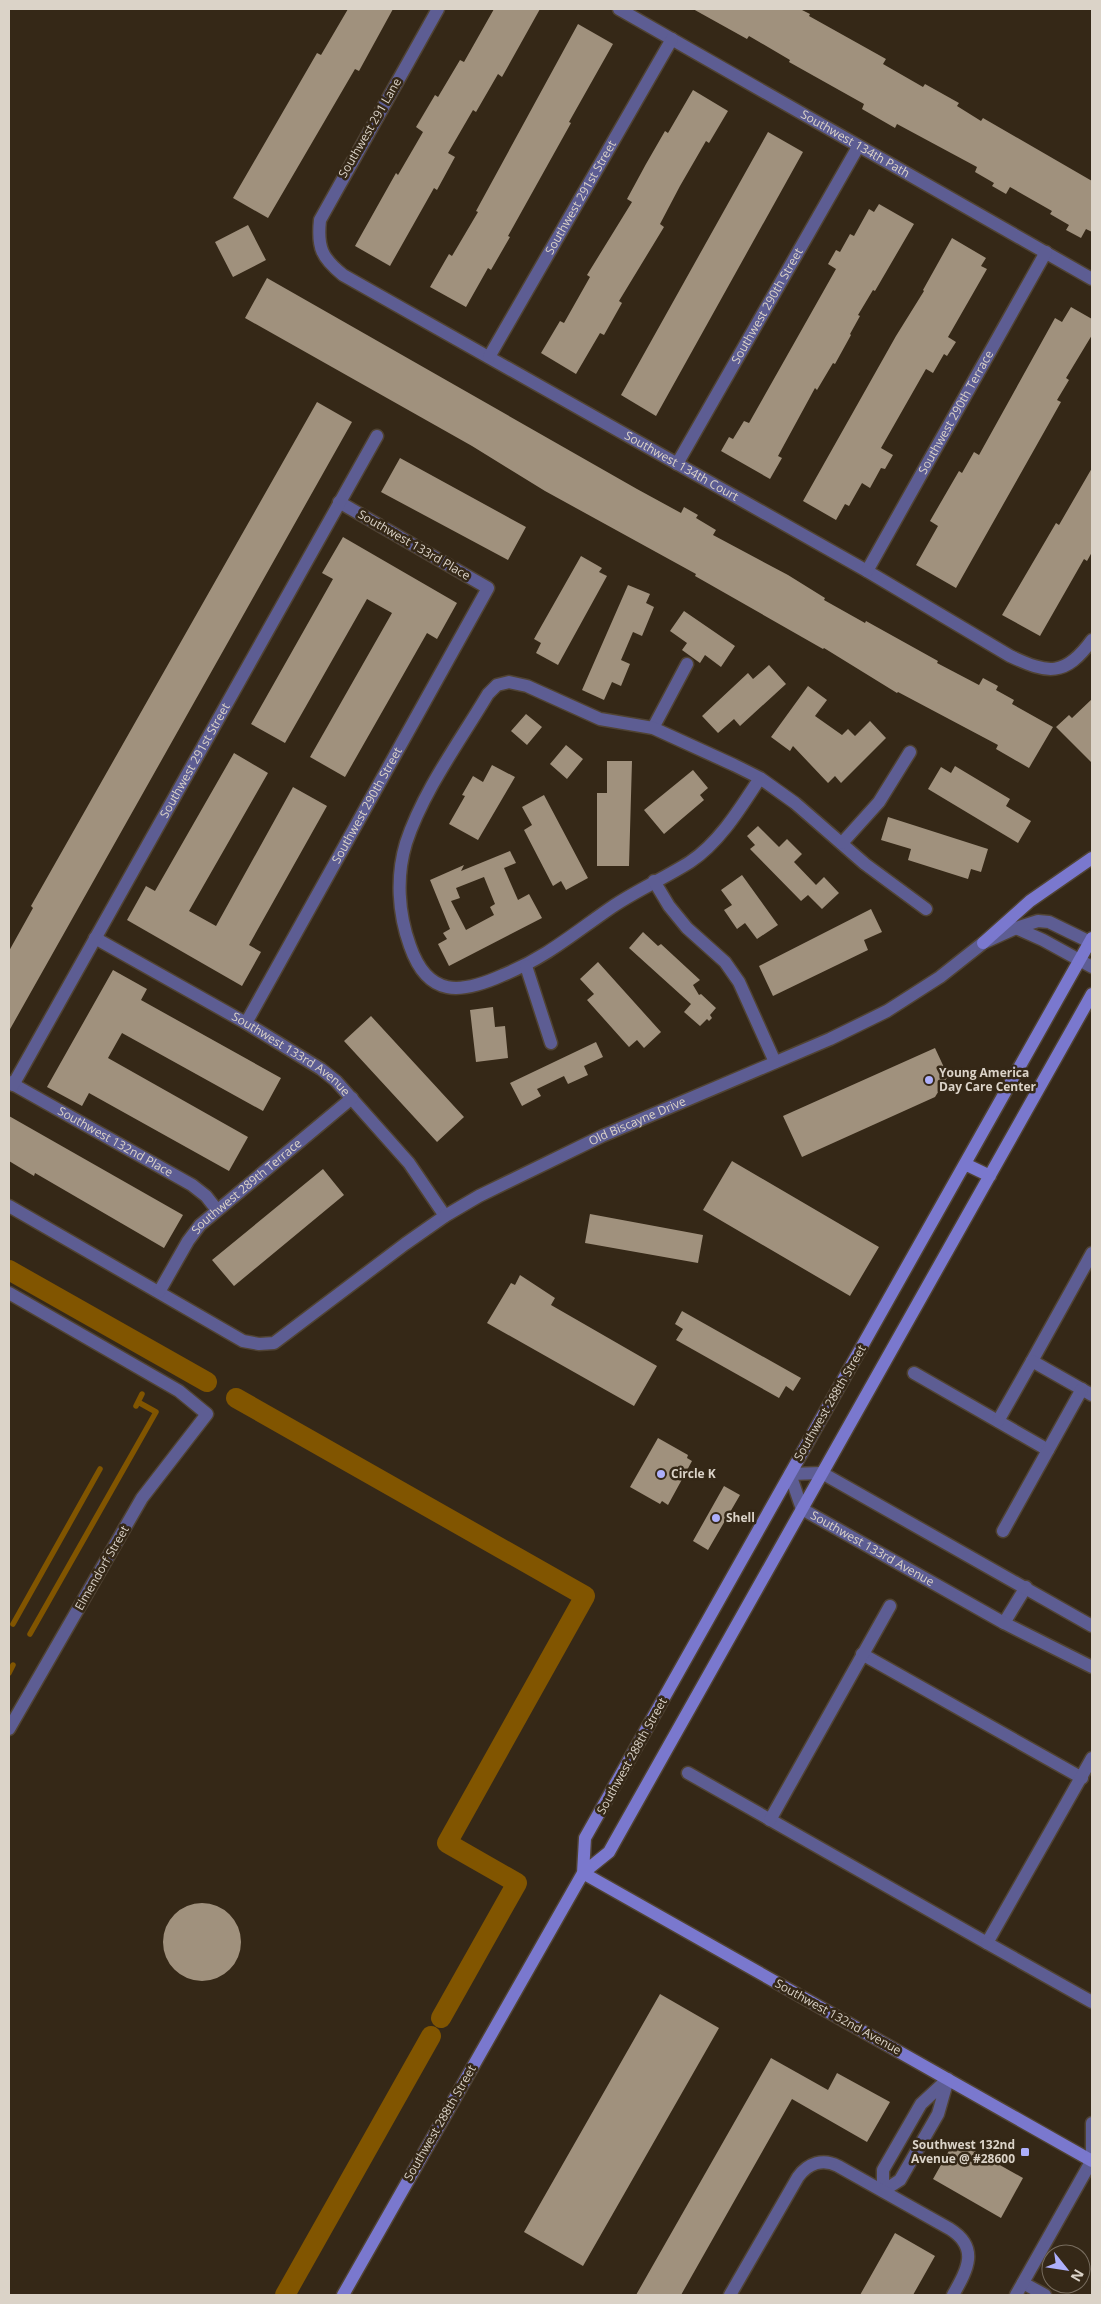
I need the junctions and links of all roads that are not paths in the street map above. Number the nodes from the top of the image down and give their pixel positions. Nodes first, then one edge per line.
1 (438, 9) edge
2 (619, 9) edge
3 (672, 39) junction
4 (858, 146) junction
5 (321, 251) joint
6 (1046, 252) junction
7 (1092, 278) edge
8 (489, 357) junction
9 (377, 436) dead end
10 (677, 464) junction
11 (339, 502) junction
12 (867, 572) junction
13 (488, 588) joint
14 (1092, 640) edge
15 (687, 664) dead end
16 (653, 728) junction
17 (910, 752) dead end
18 (760, 778) junction
19 (842, 843) junction
20 (1092, 858) edge
21 (654, 881) junction
22 (926, 910) dead end
23 (1016, 928) junction
24 (95, 938) junction
25 (1092, 941) edge
26 (983, 943) junction
27 (1079, 960) junction
28 (526, 966) junction
29 (1092, 967) edge
30 (1092, 994) edge
31 (246, 1023) junction
32 (552, 1043) dead end
33 (775, 1062) junction
34 (11, 1084) edge
35 (352, 1098) junction
36 (966, 1164) junction
37 (990, 1176) junction
38 (9, 1206) edge
39 (217, 1210) junction
40 (445, 1216) junction
41 (1092, 1253) edge
42 (158, 1292) junction
43 (9, 1293) edge
44 (1032, 1361) junction
45 (914, 1373) dead end
46 (1087, 1392) edge
47 (998, 1421) junction
48 (1048, 1450) junction
49 (822, 1473) junction
50 (790, 1474) junction
51 (802, 1509) junction
52 (1004, 1531) dead end
53 (1026, 1587) junction
54 (890, 1606) dead end
55 (1004, 1623) junction
56 (1092, 1626) edge
57 (862, 1654) junction
58 (1092, 1667) edge
59 (9, 1729) edge
60 (1092, 1758) edge
61 (688, 1773) dead end
62 (1082, 1778) junction
63 (770, 1820) junction
64 (584, 1873) junction
65 (988, 1943) junction
66 (1092, 2002) edge
67 (948, 2079) junction
68 (1092, 2123) edge
69 (1092, 2160) edge
70 (883, 2191) junction
71 (1023, 2283) junction
72 (343, 2295) edge
73 (730, 2295) edge
74 (952, 2295) edge
75 (1016, 2295) edge
76 (1045, 2295) edge

1 - 5 street, Southwest 291 Lane
2 - 3 street, Southwest 134th Path
3 - 4 street, Southwest 134th Path
3 - 8 street, Southwest 291st Street
4 - 6 street, Southwest 134th Path
4 - 10 street, Southwest 290th Street
5 - 8 street, Southwest 134th Court
6 - 7 street, Southwest 134th Path
6 - 12 street, Southwest 290th Terrace
8 - 10 street, Southwest 134th Court
9 - 11 street, Southwest 291st Street
10 - 12 street, Southwest 134th Court
11 - 13 street, Southwest 133rd Place
11 - 24 street, Southwest 291st Street
12 - 14 street, Southwest 134th Court
13 - 31 street, Southwest 290th Street
15 - 16 street
16 - 18 street
16 - 28 street
17 - 19 street
18 - 19 street
18 - 21 street
19 - 22 street
20 - 26 main road
21 - 28 street
21 - 33 street
23 - 25 street, Old Biscayne Drive
23 - 26 street, Old Biscayne Drive
23 - 27 street
24 - 31 street, Southwest 133rd Avenue
24 - 34 street, Southwest 291st Street
25 - 27 main road, Southwest 288th Street
26 - 33 street, Old Biscayne Drive
27 - 29 street
27 - 36 main road, Southwest 288th Street
28 - 32 street
30 - 37 main road, Southwest 288th Street
31 - 35 street, Southwest 133rd Avenue
33 - 40 street, Old Biscayne Drive
34 - 39 street, Southwest 132nd Place
35 - 39 street, Southwest 289th Terrace
35 - 40 street, Southwest 133rd Avenue
36 - 37 main road
36 - 50 main road, Southwest 288th Street
37 - 49 main road, Southwest 288th Street
38 - 42 street
39 - 42 street, Southwest 289th Terrace
40 - 42 street, Old Biscayne Drive
41 - 44 street
43 - 59 street, Elmendorf Street
44 - 46 street
44 - 47 street
45 - 47 street
46 - 48 street
47 - 48 street
48 - 52 street
49 - 50 street
49 - 51 main road, Southwest 288th Street
49 - 53 street
50 - 51 street, Southwest 133rd Avenue
50 - 64 main road, Southwest 288th Street
51 - 55 street, Southwest 133rd Avenue
51 - 64 main road, Southwest 288th Street
53 - 55 street
53 - 56 street
54 - 57 street
55 - 58 street, Southwest 133rd Avenue
57 - 62 street
57 - 63 street
60 - 62 street
61 - 63 street
62 - 65 street
63 - 65 street
64 - 67 main road, Southwest 132nd Avenue
64 - 72 main road, Southwest 288th Street
65 - 66 street
67 - 69 main road, Southwest 132nd Avenue
67 - 70 street
67 - 70 street
68 - 69 street
69 - 71 street
70 - 73 street
70 - 74 street
71 - 75 street
71 - 76 street

